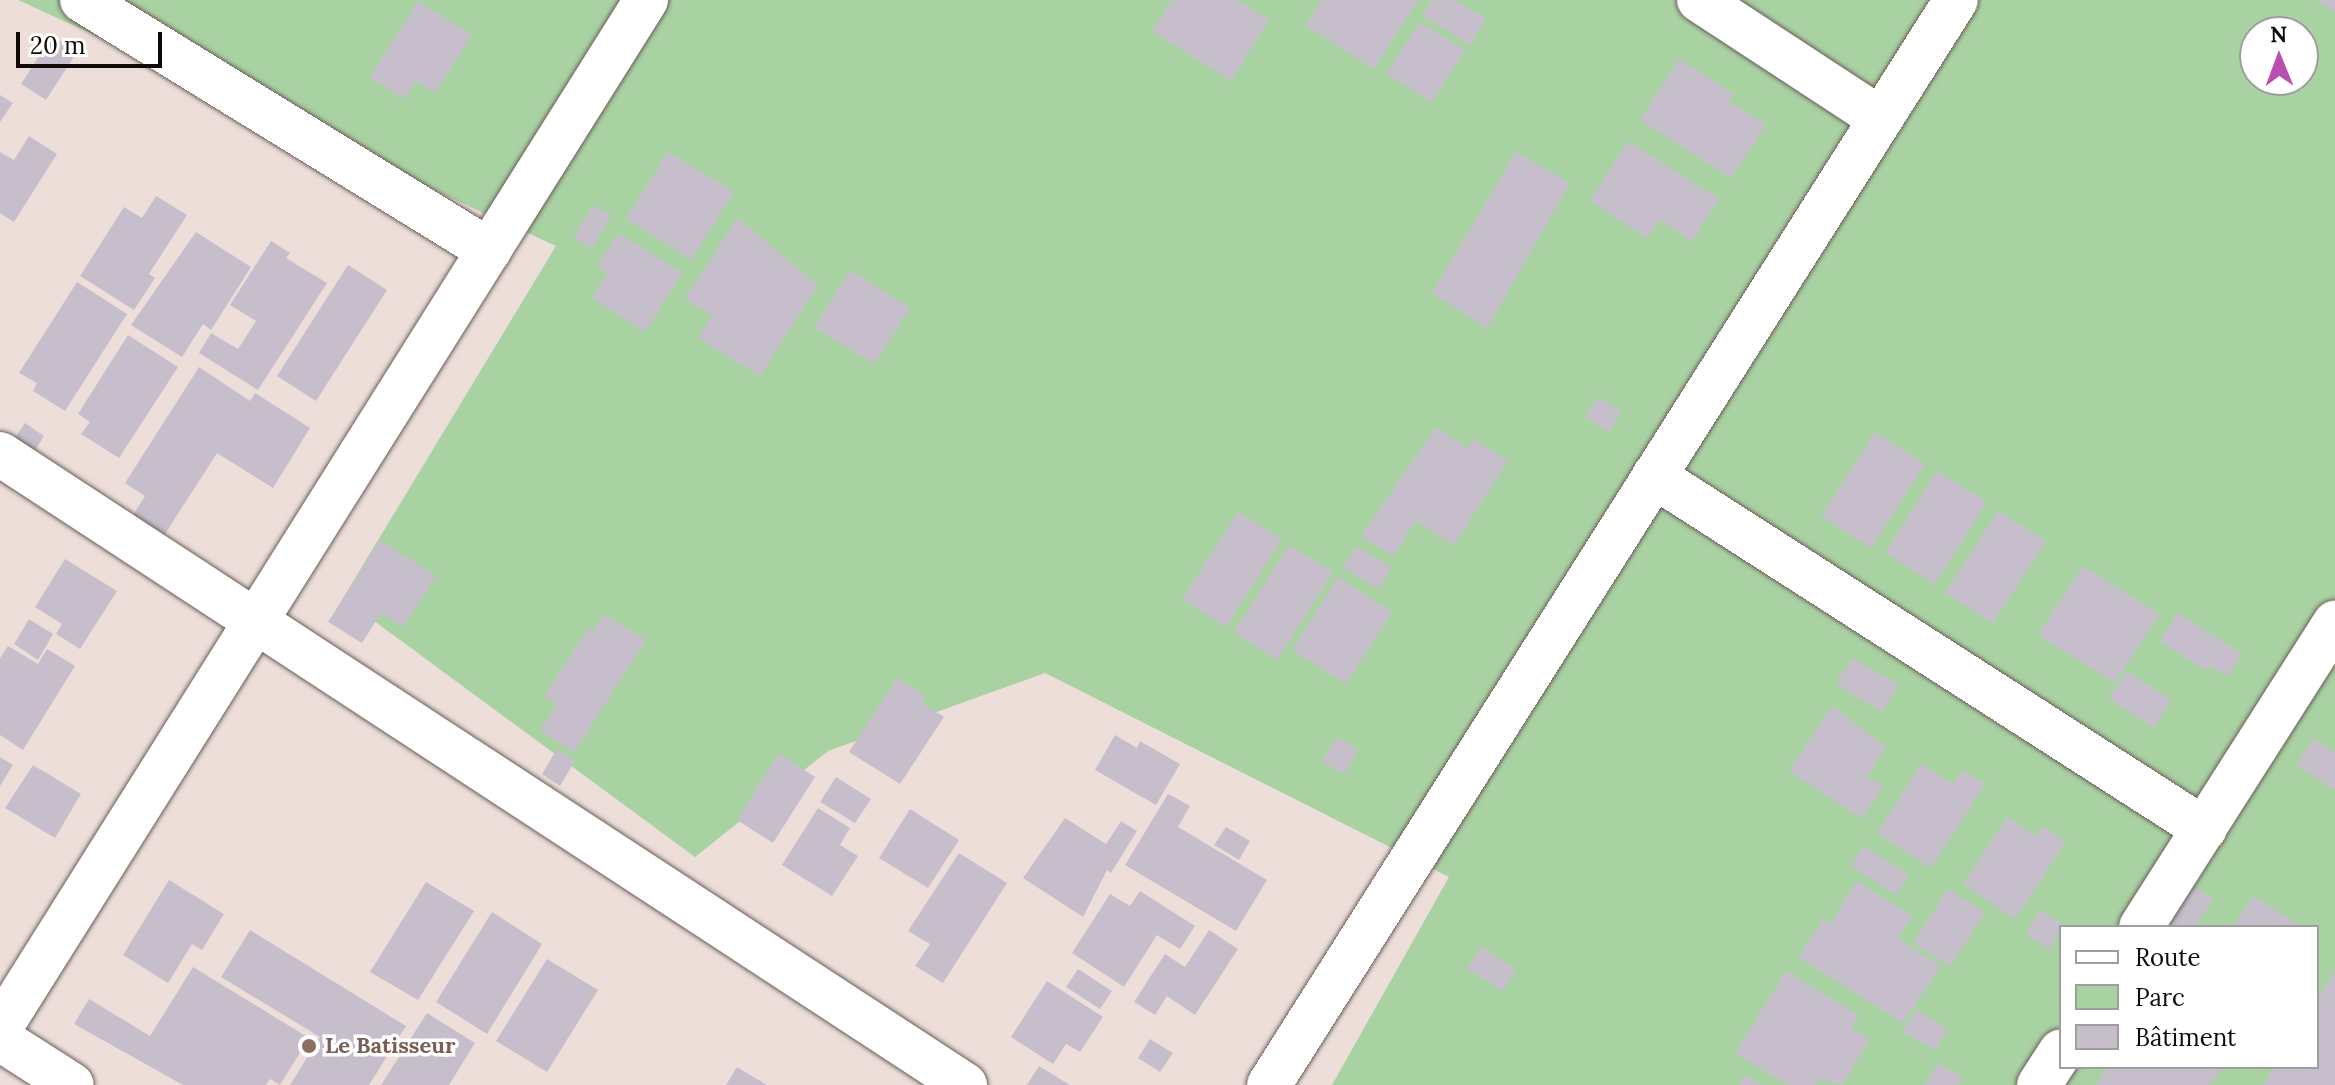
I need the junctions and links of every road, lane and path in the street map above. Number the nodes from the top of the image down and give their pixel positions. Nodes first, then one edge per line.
1 (82, 0) edge
2 (646, 0) edge
3 (1699, 0) edge
4 (1956, 0) edge
5 (1881, 119) junction
6 (489, 250) junction
7 (0, 454) edge
8 (1654, 476) junction
9 (2335, 623) edge
10 (253, 624) junction
11 (2204, 829) junction
12 (2142, 925) edge
13 (0, 1028) edge
14 (0, 1039) edge
15 (2059, 1054) edge
16 (72, 1085) edge
17 (965, 1085) edge
18 (1269, 1085) edge
19 (2039, 1085) edge

1 - 6 street
2 - 6 street
3 - 5 street
4 - 5 street
5 - 8 street
6 - 10 street
7 - 10 street
8 - 11 street
8 - 18 street
9 - 11 street
10 - 13 street
10 - 17 street
11 - 12 street
14 - 16 street
15 - 19 street

